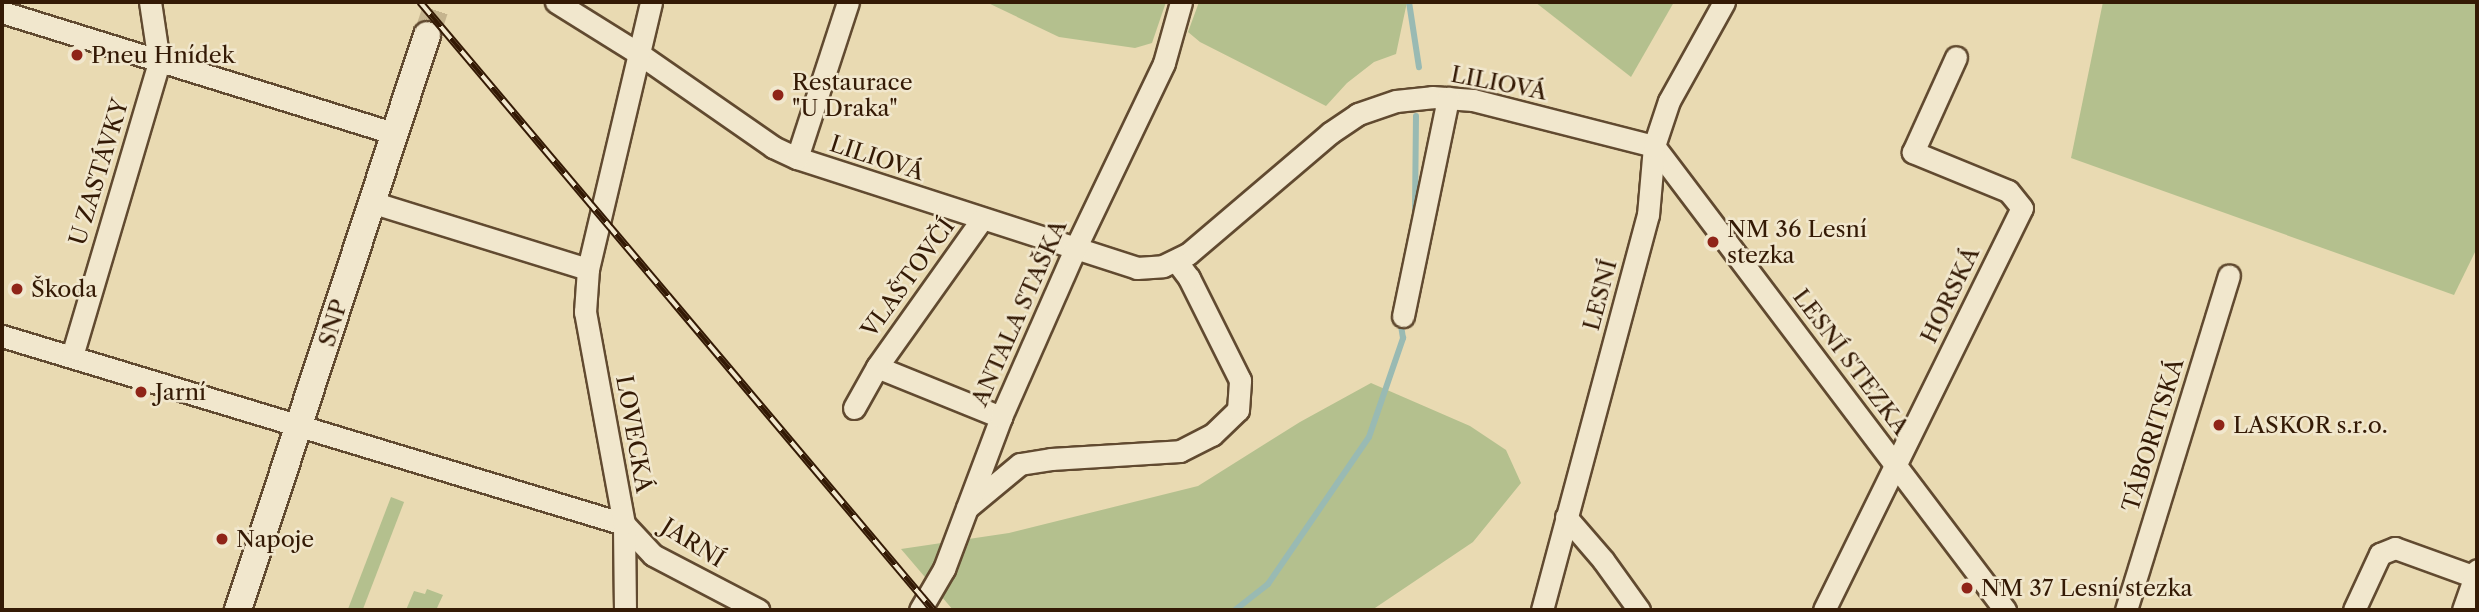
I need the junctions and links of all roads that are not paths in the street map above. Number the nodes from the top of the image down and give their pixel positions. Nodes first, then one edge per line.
1 (150, 2) edge
2 (556, 2) edge
3 (651, 2) edge
4 (848, 2) edge
5 (1181, 2) edge
6 (1724, 2) edge
7 (2, 12) edge
8 (427, 35) tunnel mouth
9 (638, 54) junction
10 (1956, 57) dead end
11 (159, 62) junction
12 (1448, 98) junction
13 (396, 134) junction
14 (1654, 146) junction
15 (797, 159) junction
16 (371, 202) junction
17 (982, 219) junction
18 (1075, 249) junction
19 (1176, 261) junction
20 (588, 269) junction
21 (2229, 275) dead end
22 (1403, 316) dead end
23 (2, 336) edge
24 (72, 356) junction
25 (877, 368) junction
26 (854, 408) dead end
27 (1001, 417) junction
28 (300, 426) junction
29 (1896, 466) junction
30 (964, 510) junction
31 (1566, 517) junction
32 (624, 524) junction
33 (2476, 574) edge
34 (238, 610) edge
35 (625, 610) edge
36 (758, 610) edge
37 (920, 610) edge
38 (1542, 610) edge
39 (1639, 610) edge
40 (1824, 610) edge
41 (2005, 610) edge
42 (2126, 610) edge
43 (2354, 610) edge
44 (2463, 610) edge

1 - 11 street, U ZASTÁVKY
2 - 9 street, LILIOVÁ
3 - 9 street, LOVECKÁ
4 - 15 street
5 - 18 street, ANTALA STAŠKA
6 - 14 street, LESNÍ
7 - 11 street
8 - 13 street, SNP
9 - 15 street, LILIOVÁ
9 - 20 street, LOVECKÁ
10 - 29 street, HORSKÁ
11 - 13 street
11 - 24 street, U ZASTÁVKY
12 - 14 street, LILIOVÁ
12 - 19 street, LILIOVÁ
12 - 22 street
13 - 16 street, SNP
14 - 29 street, LESNÍ STEZKA
14 - 31 street, LESNÍ
15 - 17 street, LILIOVÁ
16 - 20 street
16 - 28 street, SNP
17 - 18 street, LILIOVÁ
17 - 25 street, VLAŠTOVČÍ
18 - 19 street, LILIOVÁ
18 - 27 street, ANTALA STAŠKA
19 - 30 street
20 - 32 street, LOVECKÁ
21 - 42 street, TÁBORITSKÁ
23 - 24 street
24 - 28 street
25 - 26 street, VLAŠTOVČÍ
25 - 27 street, VLAŠTOVČÍ
27 - 30 street, ANTALA STAŠKA
28 - 32 street
28 - 34 street, SNP
29 - 40 street, HORSKÁ
29 - 41 street, LESNÍ STEZKA
30 - 37 street, ANTALA STAŠKA
31 - 38 street, LESNÍ
31 - 39 street
32 - 35 street, LOVECKÁ
32 - 36 street, JARNÍ
33 - 43 street
33 - 44 street

